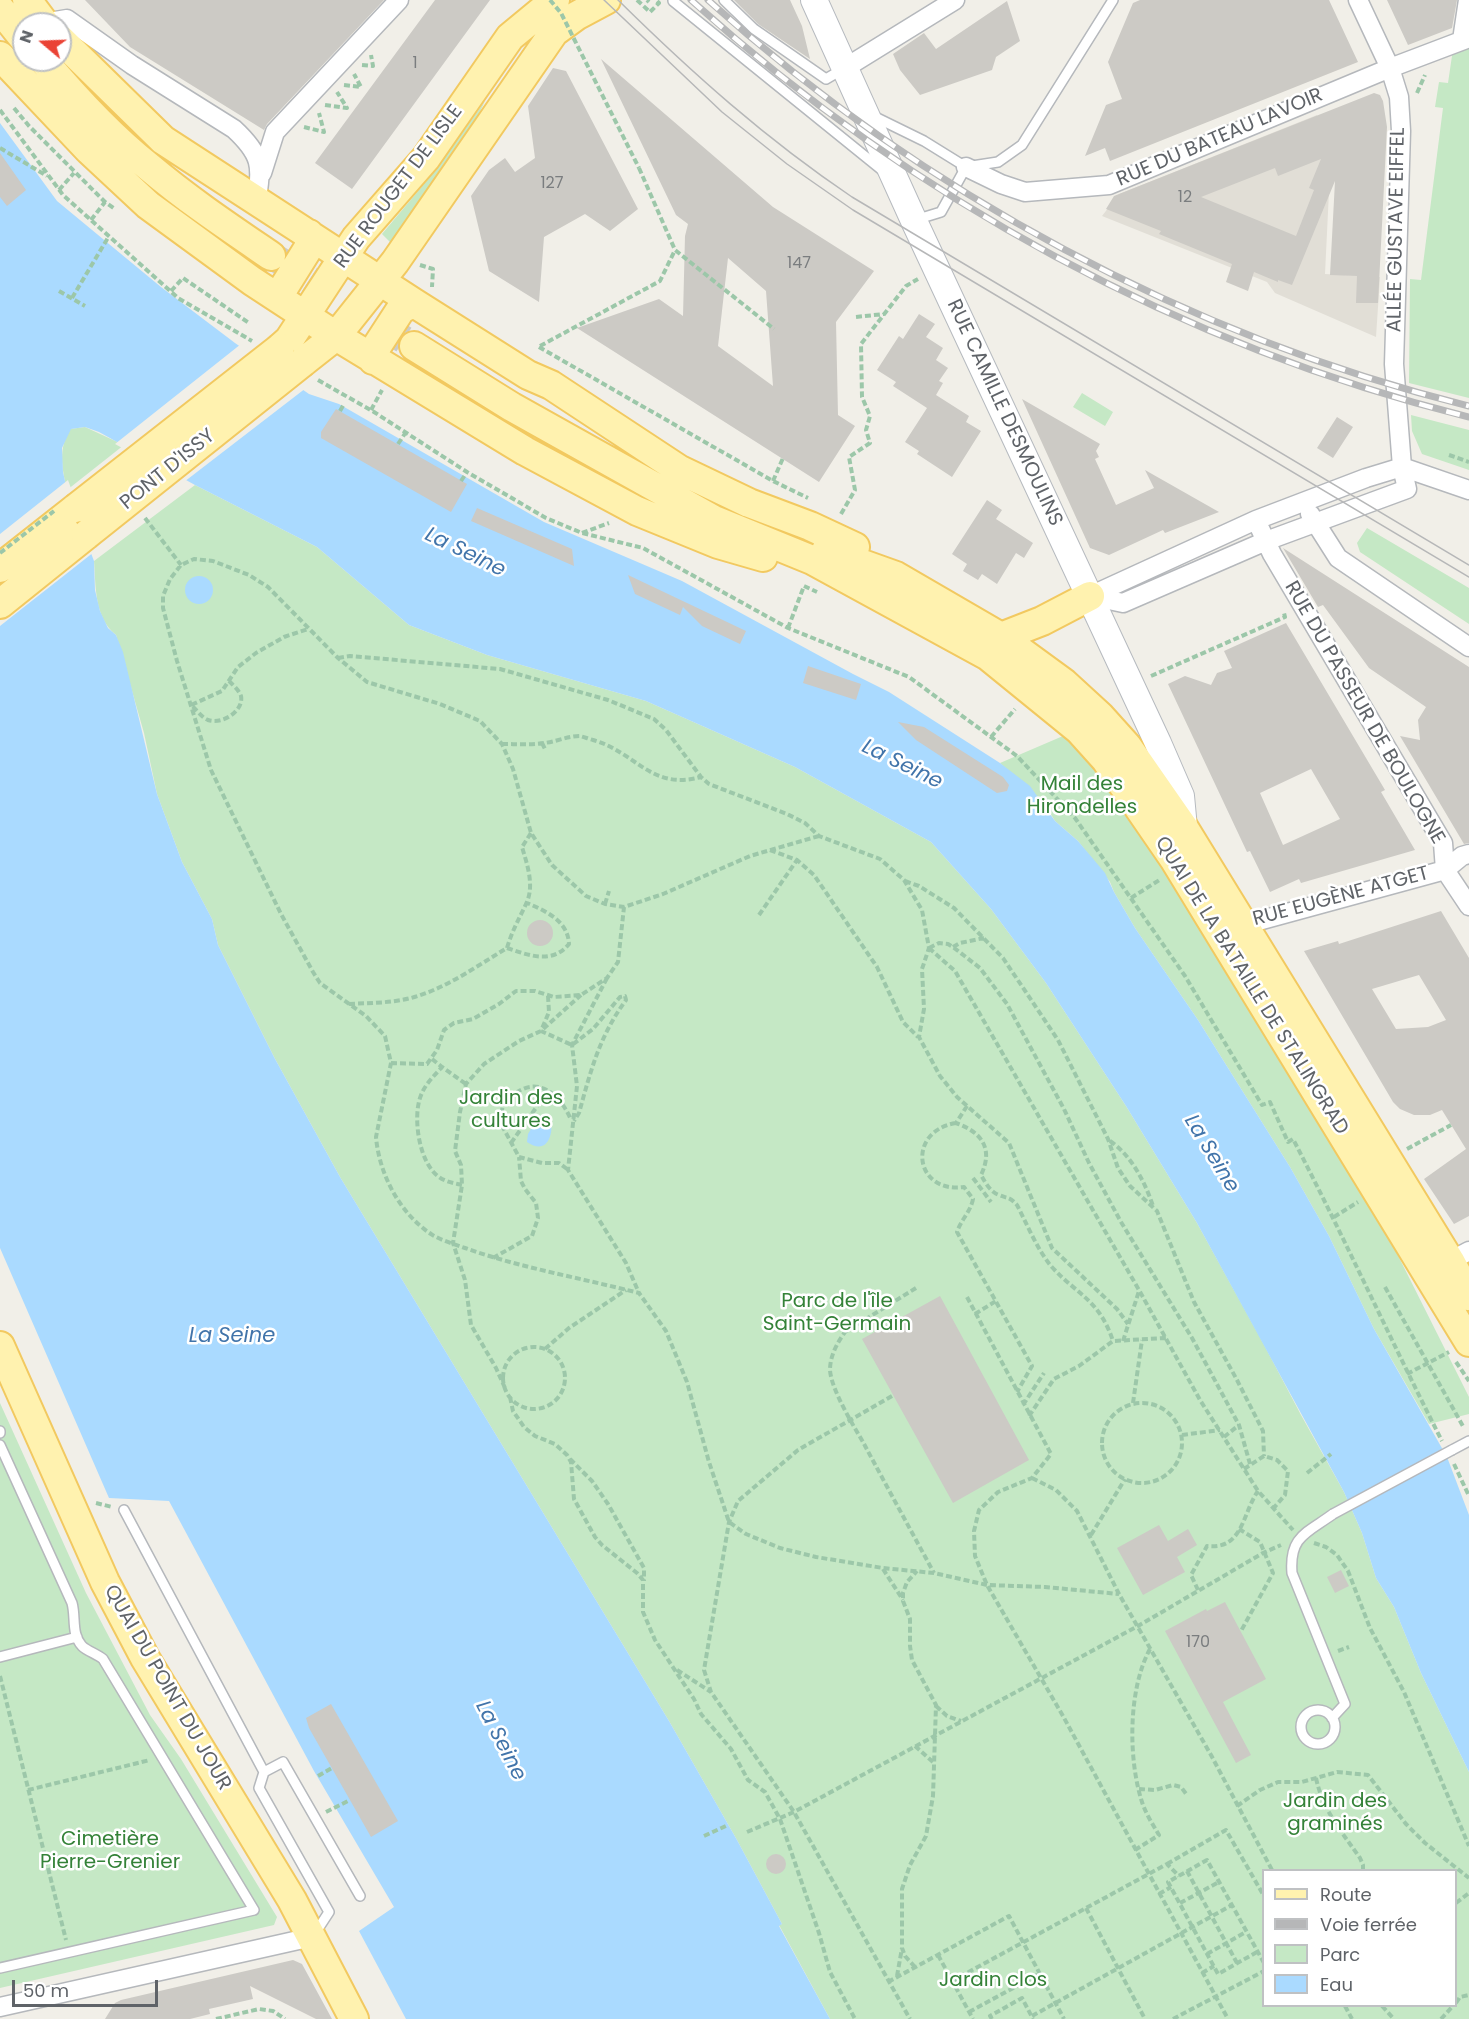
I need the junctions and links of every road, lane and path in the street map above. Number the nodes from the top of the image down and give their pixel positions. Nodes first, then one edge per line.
1 (399, 0) edge
2 (606, 0) edge
3 (656, 0) edge
4 (674, 0) edge
5 (724, 0) edge
6 (814, 0) edge
7 (956, 0) edge
8 (1113, 0) edge
9 (1358, 0) edge
10 (1468, 0) edge
11 (643, 1) edge
12 (550, 2) edge
13 (72, 23) edge
14 (1466, 39) edge
15 (540, 50) junction
16 (72, 55) edge
17 (0, 56) edge
18 (1390, 68) junction
19 (53, 72) edge
20 (835, 73) junction
21 (7, 99) dead end
22 (0, 110) edge
23 (866, 113) junction
24 (0, 148) edge
25 (966, 167) junction
26 (75, 173) junction
27 (50, 178) junction
28 (896, 180) junction
29 (59, 190) junction
30 (259, 190) junction
31 (105, 202) dead end
32 (914, 221) junction
33 (309, 234) junction
34 (109, 236) junction
35 (675, 250) junction
36 (272, 256) tunnel mouth
37 (344, 257) junction
38 (415, 263) dead end
39 (936, 269) junction
40 (380, 282) junction
41 (59, 291) dead end
42 (171, 291) junction
43 (272, 293) junction
44 (72, 298) junction
45 (423, 300) junction
46 (85, 306) dead end
47 (884, 314) junction
48 (306, 315) junction
49 (856, 317) dead end
50 (249, 323) dead end
51 (774, 329) dead end
52 (336, 336) junction
53 (414, 346) tunnel mouth
54 (288, 357) junction
55 (373, 360) junction
56 (385, 385) dead end
57 (344, 404) dead end
58 (370, 410) junction
59 (340, 411) dead end
60 (406, 432) junction
61 (398, 444) dead end
62 (1449, 455) dead end
63 (783, 458) dead end
64 (1469, 462) edge
65 (1402, 467) junction
66 (465, 475) dead end
67 (1432, 478) junction
68 (461, 481) dead end
69 (773, 481) junction
70 (1407, 489) junction
71 (1469, 490) edge
72 (812, 500) dead end
73 (1304, 501) junction
74 (831, 509) dead end
75 (140, 512) dead end
76 (841, 514) junction
77 (847, 517) dead end
78 (1256, 520) junction
79 (1314, 522) junction
80 (1266, 541) junction
81 (181, 566) junction
82 (0, 568) edge
83 (807, 578) junction
84 (889, 587) junction
85 (825, 595) dead end
86 (1090, 596) junction
87 (0, 604) edge
88 (1281, 608) dead end
89 (788, 628) junction
90 (308, 629) junction
91 (1000, 637) junction
92 (1469, 647) edge
93 (338, 658) junction
94 (229, 681) junction
95 (1131, 685) junction
96 (191, 705) junction
97 (1014, 709) dead end
98 (991, 737) junction
99 (542, 743) junction
100 (502, 744) junction
101 (546, 751) dead end
102 (701, 777) junction
103 (1184, 828) junction
104 (531, 833) junction
105 (819, 836) junction
106 (769, 850) junction
107 (1469, 854) edge
108 (797, 860) junction
109 (1158, 869) dead end
110 (1445, 870) junction
111 (904, 880) junction
112 (609, 891) dead end
113 (1131, 898) junction
114 (1468, 901) edge
115 (527, 903) junction
116 (605, 904) junction
117 (624, 907) junction
118 (759, 915) dead end
119 (1243, 923) junction
120 (984, 938) junction
121 (953, 947) junction
122 (507, 948) junction
123 (929, 948) junction
124 (607, 978) junction
125 (581, 995) junction
126 (548, 996) junction
127 (349, 1004) junction
128 (541, 1031) junction
129 (919, 1037) junction
130 (573, 1045) junction
131 (432, 1059) junction
132 (391, 1063) junction
133 (442, 1067) junction
134 (466, 1084) junction
135 (548, 1090) junction
136 (967, 1106) junction
137 (956, 1123) junction
138 (572, 1124) junction
139 (1451, 1125) dead end
140 (1108, 1139) junction
141 (511, 1144) junction
142 (1398, 1154) dead end
143 (519, 1157) junction
144 (568, 1170) junction
145 (973, 1178) dead end
146 (462, 1185) junction
147 (1350, 1194) dead end
148 (991, 1202) dead end
149 (1356, 1203) dead end
150 (1153, 1207) junction
151 (1347, 1209) dead end
152 (1334, 1217) junction
153 (453, 1243) junction
154 (1410, 1245) junction
155 (1459, 1256) edge
156 (493, 1258) junction
157 (1385, 1287) dead end
158 (916, 1288) dead end
159 (626, 1290) junction
160 (1139, 1290) junction
161 (639, 1293) junction
162 (967, 1297) dead end
163 (1456, 1297) edge
164 (996, 1301) junction
165 (975, 1314) junction
166 (1128, 1324) junction
167 (1166, 1338) junction
168 (1142, 1340) junction
169 (1113, 1341) junction
170 (1123, 1341) junction
171 (0, 1346) edge
172 (1459, 1346) edge
173 (545, 1349) junction
174 (1439, 1357) dead end
175 (1428, 1363) junction
176 (1044, 1373) dead end
177 (1407, 1374) junction
178 (1469, 1381) edge
179 (505, 1388) junction
180 (1017, 1392) junction
181 (892, 1396) dead end
182 (510, 1397) junction
183 (1133, 1403) junction
184 (1023, 1405) junction
185 (1029, 1416) junction
186 (850, 1419) junction
187 (1239, 1425) junction
188 (1220, 1430) junction
189 (1182, 1435) junction
190 (1224, 1437) junction
191 (1469, 1439) edge
192 (0, 1445) edge
193 (1450, 1453) junction
194 (1331, 1454) dead end
195 (567, 1455) junction
196 (1264, 1456) junction
197 (1250, 1464) junction
198 (1244, 1469) junction
199 (1307, 1473) dead end
200 (1032, 1479) junction
201 (1125, 1479) junction
202 (1258, 1491) junction
203 (1469, 1496) edge
204 (124, 1510) dead end
205 (1272, 1510) junction
206 (729, 1522) junction
207 (1239, 1529) junction
208 (1091, 1535) junction
209 (1297, 1541) junction
210 (1263, 1553) junction
211 (883, 1568) junction
212 (917, 1570) junction
213 (934, 1573) junction
214 (987, 1585) junction
215 (644, 1590) junction
216 (1198, 1590) junction
217 (1119, 1594) junction
218 (903, 1601) junction
219 (1138, 1626) junction
220 (1241, 1631) dead end
221 (77, 1636) junction
222 (1150, 1648) junction
223 (0, 1657) edge
224 (674, 1668) junction
225 (0, 1676) edge
226 (1041, 1679) junction
227 (711, 1692) junction
228 (936, 1705) junction
229 (1332, 1718) dead end
230 (961, 1721) junction
231 (935, 1736) junction
232 (915, 1746) junction
233 (161, 1757) junction
234 (933, 1762) junction
235 (332, 1768) dead end
236 (264, 1772) junction
237 (318, 1776) dead end
238 (1316, 1778) junction
239 (1139, 1789) junction
240 (28, 1790) junction
241 (1187, 1795) dead end
242 (350, 1800) dead end
243 (1237, 1806) junction
244 (794, 1812) junction
245 (321, 1815) dead end
246 (780, 1819) junction
247 (728, 1825) dead end
248 (747, 1832) dead end
249 (704, 1836) dead end
250 (1469, 1846) edge
251 (1135, 1850) junction
252 (1167, 1864) junction
253 (1271, 1869) edge
254 (1363, 1869) edge
255 (1187, 1871) junction
256 (1148, 1875) junction
257 (1179, 1876) junction
258 (1469, 1878) edge
259 (1219, 1882) junction
260 (1171, 1887) junction
261 (1159, 1894) junction
262 (1199, 1894) junction
263 (1262, 1894) edge
264 (360, 1896) dead end
265 (1180, 1903) junction
266 (1232, 1905) junction
267 (1086, 1908) junction
268 (1211, 1916) junction
269 (1192, 1927) junction
270 (1246, 1932) junction
271 (1181, 1933) junction
272 (312, 1936) junction
273 (1024, 1942) junction
274 (1226, 1943) junction
275 (902, 1948) junction
276 (69, 1952) junction
277 (1257, 1952) junction
278 (1207, 1954) junction
279 (938, 1955) junction
280 (1262, 1961) edge
281 (1237, 1963) junction
282 (1214, 1966) junction
283 (915, 1967) junction
284 (0, 1968) edge
285 (1118, 1968) junction
286 (1262, 1972) edge
287 (1202, 1973) junction
288 (1039, 1974) junction
289 (897, 1977) junction
290 (952, 1981) junction
291 (888, 1982) junction
292 (1214, 1996) junction
293 (1055, 2003) junction
294 (0, 2007) edge
295 (1383, 2007) edge
296 (1451, 2007) edge
297 (969, 2012) junction
298 (1033, 2018) edge
299 (216, 2019) edge
300 (285, 2019) edge
301 (354, 2019) edge
302 (855, 2019) edge
303 (910, 2019) edge
304 (973, 2019) edge
305 (992, 2019) edge
306 (1064, 2019) edge
307 (1145, 2019) edge
308 (1173, 2019) edge
309 (1228, 2019) edge
310 (1394, 2019) edge
311 (1441, 2019) edge

1 - 30 street
2 - 15 main road, RUE ROUGET DE LISLE
3 - 11 path
4 - 28 lane
5 - 20 lane
6 - 20 street, RUE CAMILLE DESMOULINS
7 - 20 street
8 - 25 lane
9 - 18 street, ALLÉE GUSTAVE EIFFEL
10 - 14 street
12 - 15 lane, RUE ROUGET DE LISLE
12 - 35 path, bridge
12 - 37 main road, RUE ROUGET DE LISLE
13 - 30 street
14 - 18 street, RUE DU BATEAU LAVOIR
15 - 40 main road, RUE ROUGET DE LISLE
16 - 30 main road
17 - 43 main road
18 - 25 street, RUE DU BATEAU LAVOIR
18 - 65 street, ALLÉE GUSTAVE EIFFEL
19 - 36 main road
20 - 23 street, RUE CAMILLE DESMOULINS
21 - 26 path
22 - 27 path
23 - 25 lane
23 - 28 street, RUE CAMILLE DESMOULINS
24 - 27 path
25 - 32 lane
26 - 29 path
26 - 31 path
27 - 29 path
28 - 32 street, RUE CAMILLE DESMOULINS
29 - 34 path
30 - 33 main road
32 - 39 street, RUE CAMILLE DESMOULINS
33 - 37 main road
33 - 43 main road
34 - 42 path
34 - 44 path
35 - 51 path
35 - 69 path
37 - 40 main road
37 - 48 main road, RUE ROUGET DE LISLE
38 - 45 path
39 - 47 path
39 - 86 street, RUE CAMILLE DESMOULINS
40 - 45 main road
40 - 52 main road, RUE ROUGET DE LISLE
41 - 44 path
42 - 50 path
42 - 54 path
43 - 48 main road
44 - 46 path
45 - 55 main road
45 - 84 main road
47 - 49 path
47 - 76 path
48 - 52 main road
48 - 54 main road, PONT D'ISSY
52 - 54 main road, PONT D'ISSY
52 - 55 main road
53 - 84 main road
54 - 58 path
54 - 82 main road, PONT D'ISSY, bridge
54 - 87 main road, PONT D'ISSY, bridge
55 - 83 main road
56 - 58 path
57 - 59 path
58 - 60 path
60 - 61 path
60 - 89 path
62 - 64 path
63 - 69 path
65 - 67 street
65 - 70 street, ALLÉE GUSTAVE EIFFEL
65 - 73 street
66 - 68 path
67 - 70 street
67 - 71 street
69 - 72 path
70 - 79 street
73 - 78 street
73 - 79 street
74 - 76 path
75 - 81 path
76 - 77 path
78 - 80 street, RUE DU PASSEUR DE BOULOGNE
78 - 86 street
79 - 80 street
79 - 92 street
80 - 86 street
80 - 110 street, RUE DU PASSEUR DE BOULOGNE
81 - 90 path
81 - 96 path
83 - 84 main road
83 - 85 path
83 - 89 path
84 - 91 main road, QUAI DE LA BATAILLE DE STALINGRAD
84 - 154 main road, QUAI DE LA BATAILLE DE STALINGRAD
86 - 91 main road
86 - 95 street, RUE CAMILLE DESMOULINS
88 - 95 path
89 - 98 path
90 - 93 path
90 - 94 path
91 - 103 main road, QUAI DE LA BATAILLE DE STALINGRAD
93 - 100 path
93 - 102 path
94 - 96 path
94 - 96 path
95 - 103 street, RUE CAMILLE DESMOULINS
96 - 127 path
97 - 98 path
98 - 113 path
99 - 100 path
99 - 101 path
99 - 102 path
100 - 104 path
102 - 105 path
103 - 119 main road, QUAI DE LA BATAILLE DE STALINGRAD
104 - 115 path
104 - 116 path
105 - 106 path
105 - 111 path
106 - 108 path
106 - 117 path
107 - 110 street, RUE EUGÈNE ATGET
108 - 118 path
108 - 129 path
109 - 113 path
110 - 114 street, RUE DU PASSEUR DE BOULOGNE
110 - 119 street, RUE EUGÈNE ATGET
111 - 120 path
111 - 123 path
112 - 116 path
113 - 152 path
115 - 122 path
115 - 122 path
116 - 117 path
117 - 124 path
119 - 155 main road, QUAI DE LA BATAILLE DE STALINGRAD
120 - 121 path
120 - 140 path
121 - 123 path
121 - 187 path
122 - 127 path
123 - 129 path
123 - 160 path
124 - 125 path
124 - 130 path
125 - 126 path
125 - 128 path
126 - 128 path
126 - 131 path
127 - 132 path
128 - 130 path
128 - 134 path
129 - 136 path
130 - 138 path
130 - 138 path
131 - 132 path
131 - 133 path
132 - 153 path
133 - 134 path
133 - 146 path
134 - 146 path
135 - 138 path
135 - 141 path
135 - 141 path
136 - 137 path
136 - 166 path
137 - 164 path
137 - 169 path
138 - 144 path
139 - 142 path
140 - 150 path
140 - 150 path
141 - 143 path
143 - 144 path
143 - 156 path
144 - 161 path
145 - 148 path
146 - 153 path
147 - 149 path
150 - 196 path
151 - 152 path
152 - 177 path
153 - 156 path
153 - 179 path
154 - 155 main road
154 - 163 main road, QUAI DE LA BATAILLE DE STALINGRAD
155 - 163 main road, QUAI DE LA BATAILLE DE STALINGRAD
156 - 159 path
157 - 175 path
158 - 186 path
159 - 161 path
159 - 173 path
160 - 166 path
160 - 167 path
161 - 206 path
162 - 165 path
163 - 172 main road, QUAI DE LA BATAILLE DE STALINGRAD
164 - 165 path
164 - 180 path
165 - 180 path
166 - 170 path
167 - 168 path
167 - 188 path
168 - 170 path
168 - 183 path
169 - 170 path
169 - 185 path
171 - 272 main road, QUAI DU POINT DU JOUR
172 - 178 path
173 - 179 path
173 - 182 path
174 - 175 path
175 - 177 path
175 - 191 path
176 - 184 path
177 - 193 path
179 - 182 path
180 - 184 path
181 - 186 path
182 - 195 path
183 - 189 path
183 - 201 path
184 - 185 path
185 - 200 path
186 - 206 path
186 - 213 path
187 - 190 path
187 - 197 path
188 - 189 path
188 - 190 path
189 - 201 path
190 - 198 path
191 - 193 lane
192 - 221 lane
193 - 203 path
193 - 209 lane, bridge
194 - 199 path
195 - 215 path
195 - 215 path
196 - 197 path
196 - 205 path
197 - 198 path
198 - 202 path
200 - 208 path
200 - 214 path
201 - 208 path
202 - 205 path
202 - 207 path
204 - 236 lane
205 - 209 path
206 - 211 path
206 - 227 path
207 - 210 path
207 - 216 path
208 - 217 path
209 - 210 path
209 - 229 lane
209 - 250 path
210 - 216 path
210 - 220 path
211 - 212 path
211 - 218 path
212 - 213 path
212 - 218 path
213 - 214 path
214 - 217 path
214 - 226 path
215 - 224 path
216 - 219 path
217 - 219 path
218 - 228 path
219 - 222 path
219 - 226 path
221 - 223 lane
221 - 233 lane
222 - 239 path
222 - 243 path
224 - 227 path
224 - 246 path
225 - 240 path
226 - 230 path
226 - 251 path
227 - 244 path
228 - 230 path
228 - 231 path
230 - 231 path
231 - 232 path
231 - 234 path
232 - 234 path
232 - 244 path
233 - 240 path
233 - 276 lane
234 - 275 path
235 - 237 path
236 - 264 lane
236 - 272 lane
238 - 243 path
238 - 254 path
238 - 258 path
239 - 241 path
239 - 251 path
240 - 276 path
242 - 245 path
243 - 253 path
244 - 246 path
244 - 291 path
246 - 248 path
246 - 302 path
247 - 249 path
251 - 256 path
252 - 256 path
252 - 257 path
252 - 263 path
255 - 257 path
255 - 259 path
255 - 262 path
256 - 261 path
256 - 267 path
257 - 260 path
259 - 262 path
259 - 266 path
260 - 261 path
260 - 265 path
261 - 271 path
262 - 265 path
262 - 268 path
265 - 269 path
266 - 268 path
266 - 270 path
267 - 273 path
267 - 285 path
268 - 269 path
268 - 274 path
269 - 271 path
269 - 278 path
270 - 274 path
270 - 277 path
271 - 285 path
271 - 287 path
272 - 294 street
272 - 301 main road, QUAI DU POINT DU JOUR
273 - 279 path
273 - 288 path
273 - 290 path
274 - 278 path
274 - 281 path
275 - 283 path
275 - 289 path
276 - 284 lane
277 - 280 path
277 - 281 path
278 - 282 path
279 - 283 path
279 - 290 path
281 - 282 path
282 - 287 path
283 - 289 path
285 - 293 path
285 - 307 path
286 - 292 path
287 - 292 path
288 - 293 path
288 - 297 path
289 - 291 path
290 - 297 path
291 - 303 path
292 - 308 path
292 - 309 path
293 - 298 path
293 - 306 path
295 - 310 path
296 - 311 path
297 - 304 path
298 - 305 path
299 - 300 path

